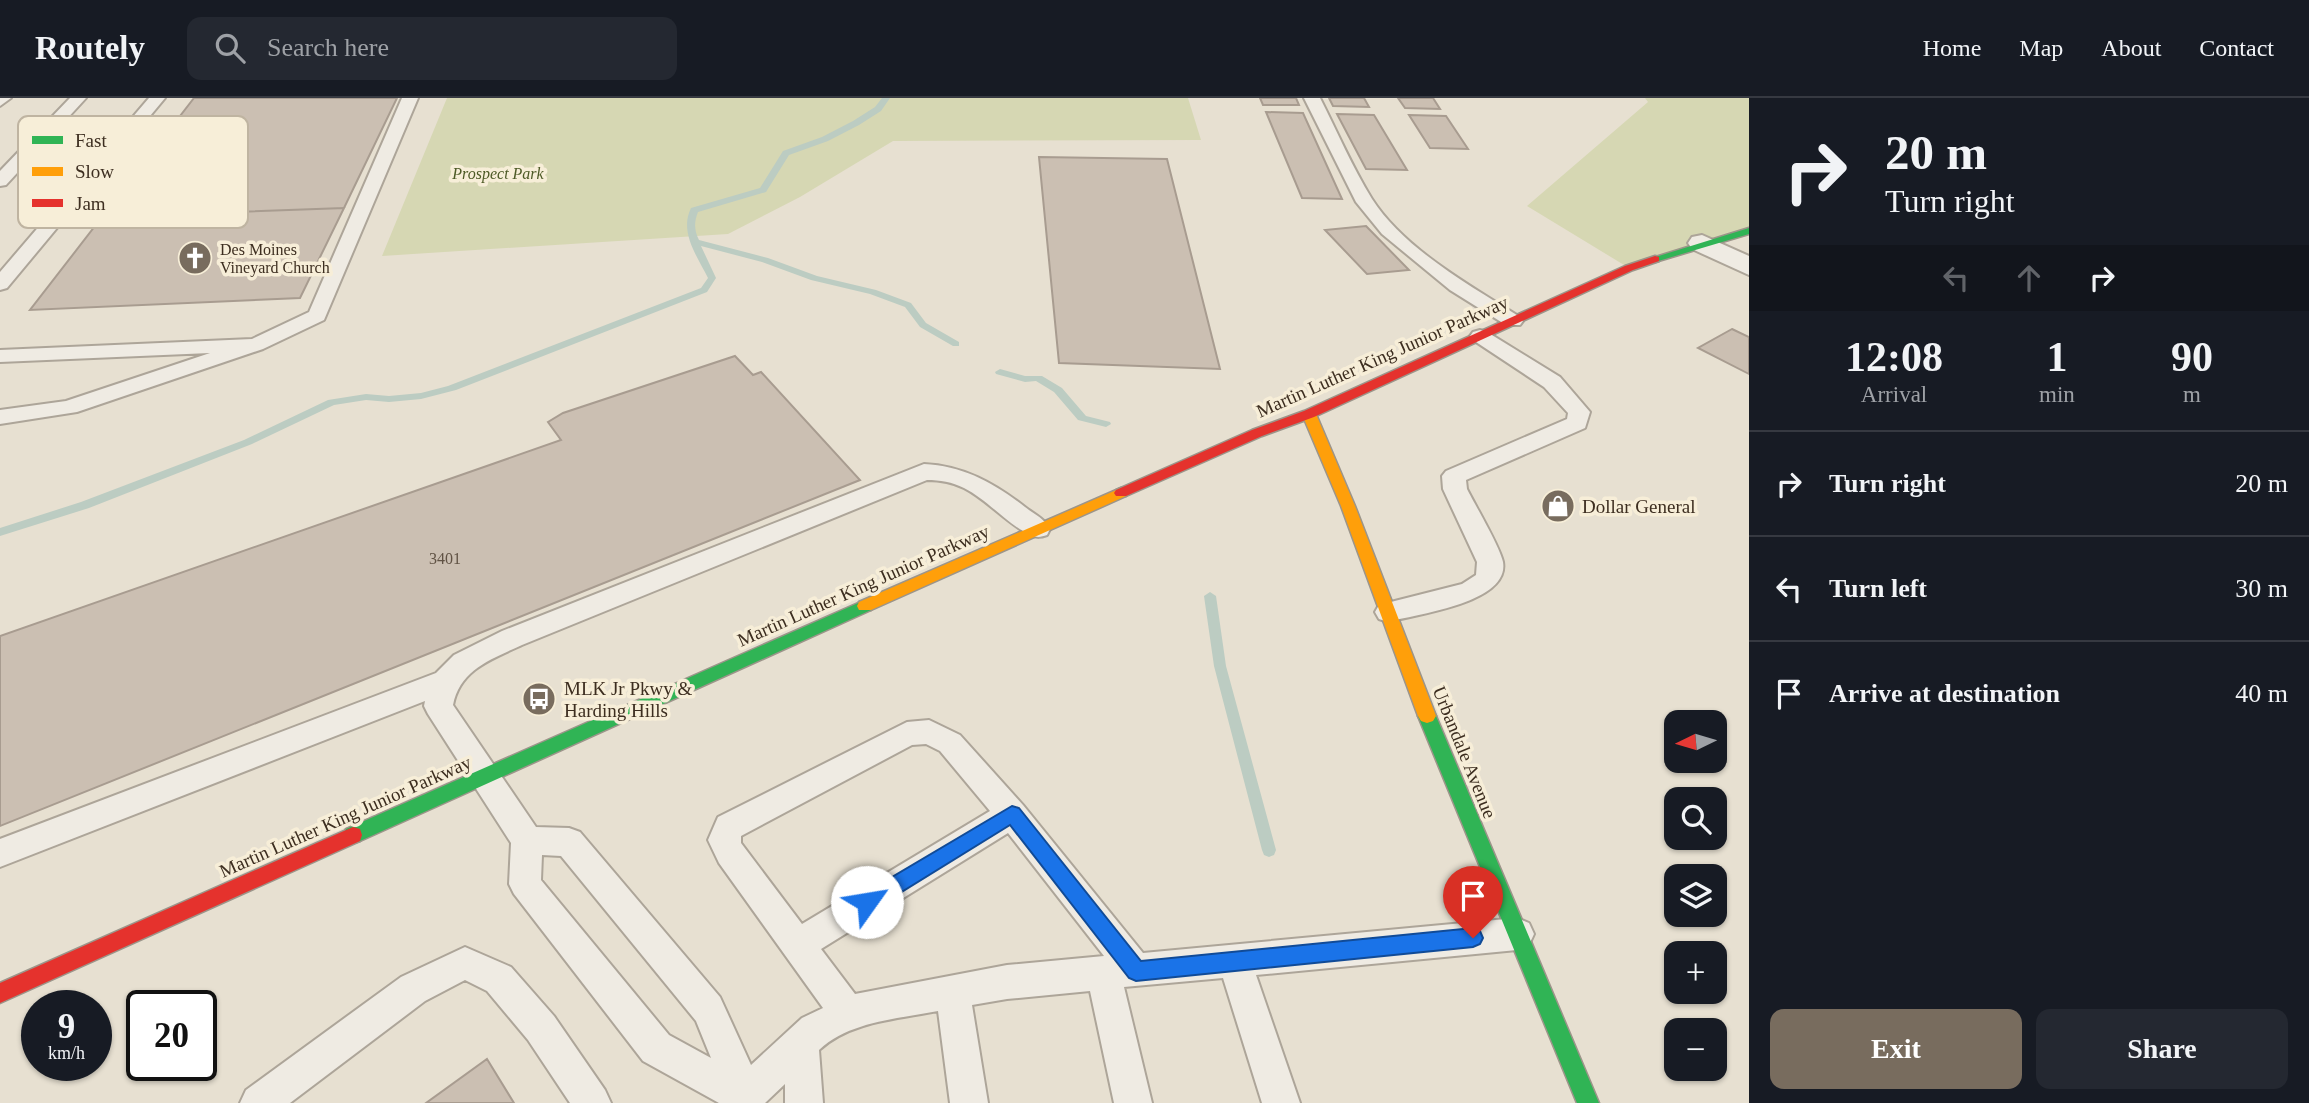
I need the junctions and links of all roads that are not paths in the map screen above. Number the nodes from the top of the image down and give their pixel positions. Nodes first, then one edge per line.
1 (78, 98) edge
2 (157, 98) edge
3 (410, 98) edge
4 (1312, 98) edge
5 (61, 116) edge
6 (142, 116) edge
7 (18, 162) edge
8 (0, 181) edge
9 (47, 228) edge
10 (1749, 232) edge
11 (1702, 243) junction
12 (1749, 267) edge
13 (0, 284) edge
14 (1513, 321) junction
15 (1480, 336) junction
16 (256, 345) junction
17 (0, 356) edge
18 (1309, 414) junction
19 (0, 417) edge
20 (1038, 529) junction
21 (1388, 612) junction
22 (512, 638) joint
23 (443, 682) junction
24 (484, 777) junction
25 (1012, 814) junction
26 (527, 841) junction
27 (0, 853) edge
28 (1517, 933) junction
29 (798, 944) junction
30 (1234, 960) junction
31 (1120, 972) junction
32 (953, 992) junction
33 (0, 993) edge
34 (848, 1014) junction
35 (801, 1043) junction
36 (273, 1098) edge
37 (742, 1099) edge
38 (592, 1103) edge
39 (804, 1103) edge
40 (969, 1103) edge
41 (1133, 1103) edge
42 (1280, 1103) edge
43 (1588, 1103) edge

1 - 5 lane
2 - 6 lane
3 - 16 lane
4 - 14 lane
7 - 8 lane
9 - 13 lane
10 - 11 main road, Martin Luther King Junior Parkway
11 - 12 street
11 - 14 main road, Martin Luther King Junior Parkway
14 - 15 main road, Martin Luther King Junior Parkway
15 - 18 main road, Martin Luther King Junior Parkway
15 - 21 lane
16 - 17 lane
16 - 19 lane
18 - 20 main road, Martin Luther King Junior Parkway
18 - 21 main road, Urbandale Avenue
20 - 22 lane
20 - 24 main road, Martin Luther King Junior Parkway
21 - 28 main road, Urbandale Avenue
22 - 23 lane
23 - 24 lane
23 - 27 lane
24 - 26 lane
24 - 33 main road, Martin Luther King Junior Parkway
25 - 29 lane
25 - 29 lane
25 - 31 lane
26 - 37 lane
26 - 37 lane
28 - 30 lane
28 - 43 main road, Urbandale Avenue
29 - 34 lane
30 - 31 lane
30 - 42 lane
31 - 32 lane
31 - 41 lane
32 - 34 lane
32 - 40 lane
34 - 35 lane
35 - 37 lane
35 - 39 lane
36 - 38 lane

